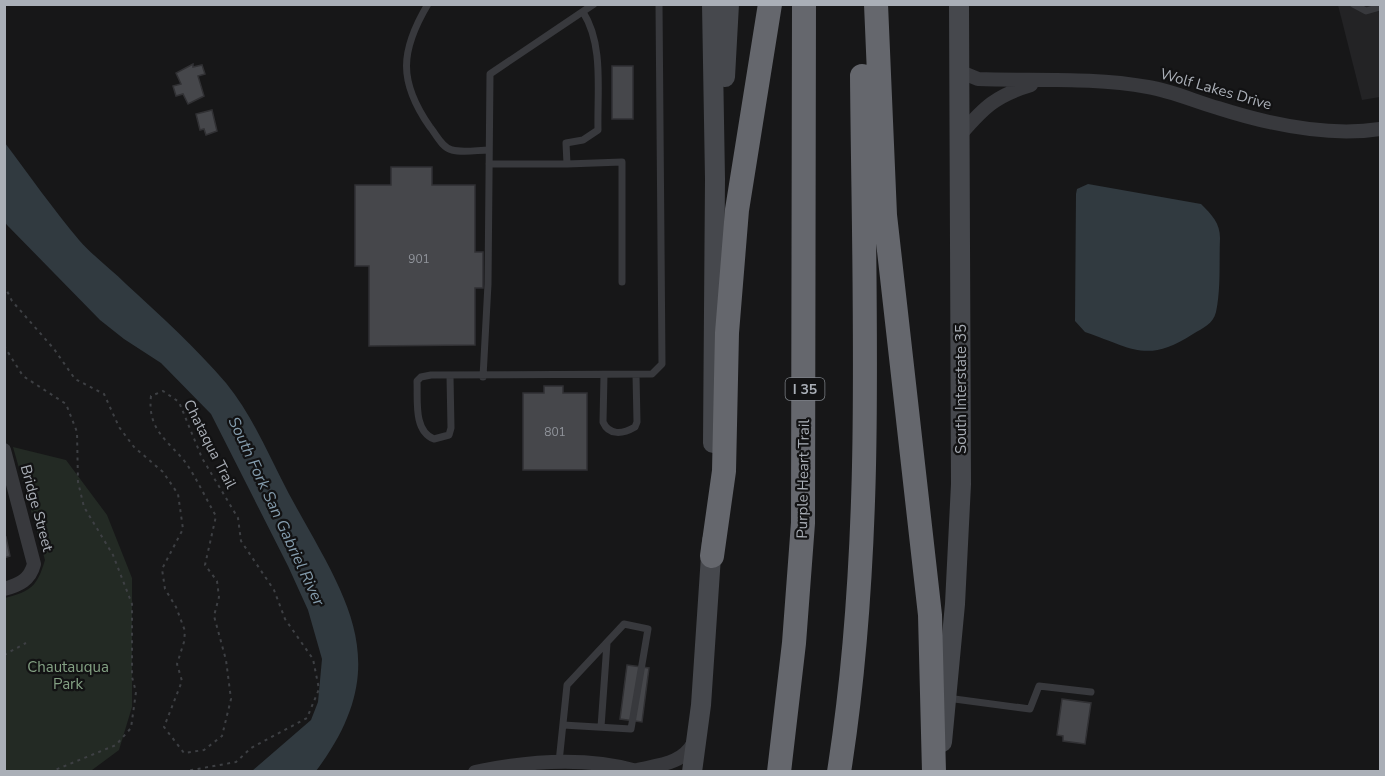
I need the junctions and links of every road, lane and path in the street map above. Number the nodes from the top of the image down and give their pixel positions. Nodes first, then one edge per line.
1 (428, 4) edge
2 (594, 4) edge
3 (658, 4) edge
4 (712, 4) edge
5 (729, 4) edge
6 (770, 4) edge
7 (804, 4) edge
8 (862, 4) edge
9 (876, 4) edge
10 (958, 4) edge
11 (1353, 4) edge
12 (1380, 7) edge
13 (583, 12) junction
14 (961, 72) junction
15 (1041, 81) junction
16 (1380, 129) edge
17 (961, 134) junction
18 (489, 150) junction
19 (489, 164) junction
20 (567, 164) junction
21 (715, 178) junction
22 (622, 282) dead end
23 (4, 285) edge
24 (4, 346) edge
25 (604, 375) junction
26 (636, 375) junction
27 (450, 376) junction
28 (483, 377) junction
29 (4, 450) edge
30 (712, 556) junction
31 (4, 589) edge
32 (607, 643) junction
33 (26, 644) dead end
34 (4, 655) edge
35 (1091, 692) dead end
36 (947, 698) junction
37 (563, 725) junction
38 (601, 727) junction
39 (697, 736) junction
40 (559, 762) junction
41 (524, 767) edge
42 (602, 769) edge
43 (50, 771) edge
44 (181, 771) edge
45 (476, 771) edge
46 (638, 771) edge
47 (692, 771) edge
48 (779, 771) edge
49 (839, 771) edge
50 (936, 771) edge

1 - 18 lane
2 - 13 lane
3 - 26 lane
4 - 21 main road
5 - 21 main road
6 - 30 highway
7 - 48 highway, Purple Heart Trail / I 35
8 - 49 highway
9 - 50 highway
10 - 14 main road, South Interstate 35
11 - 12 lane
13 - 18 lane
13 - 20 lane
14 - 15 street, Wolf Lakes Drive
14 - 17 main road, South Interstate 35
15 - 16 street, Wolf Lakes Drive
15 - 17 street, Wolf Lakes Drive
17 - 36 main road, South Interstate 35
18 - 19 lane
19 - 20 lane
19 - 28 lane
20 - 22 lane
21 - 30 main road
23 - 44 path, Chataqua Trail
24 - 43 path
25 - 26 lane
25 - 26 lane
25 - 28 lane
27 - 27 lane
27 - 28 lane
29 - 31 street, Bridge Street
30 - 39 main road
32 - 37 lane
32 - 38 lane
32 - 38 lane
33 - 34 path
35 - 36 lane
36 - 50 main road, South Interstate 35
37 - 38 lane
37 - 40 lane
39 - 46 street
39 - 47 main road
40 - 41 street
40 - 42 street
41 - 45 street
42 - 46 street

